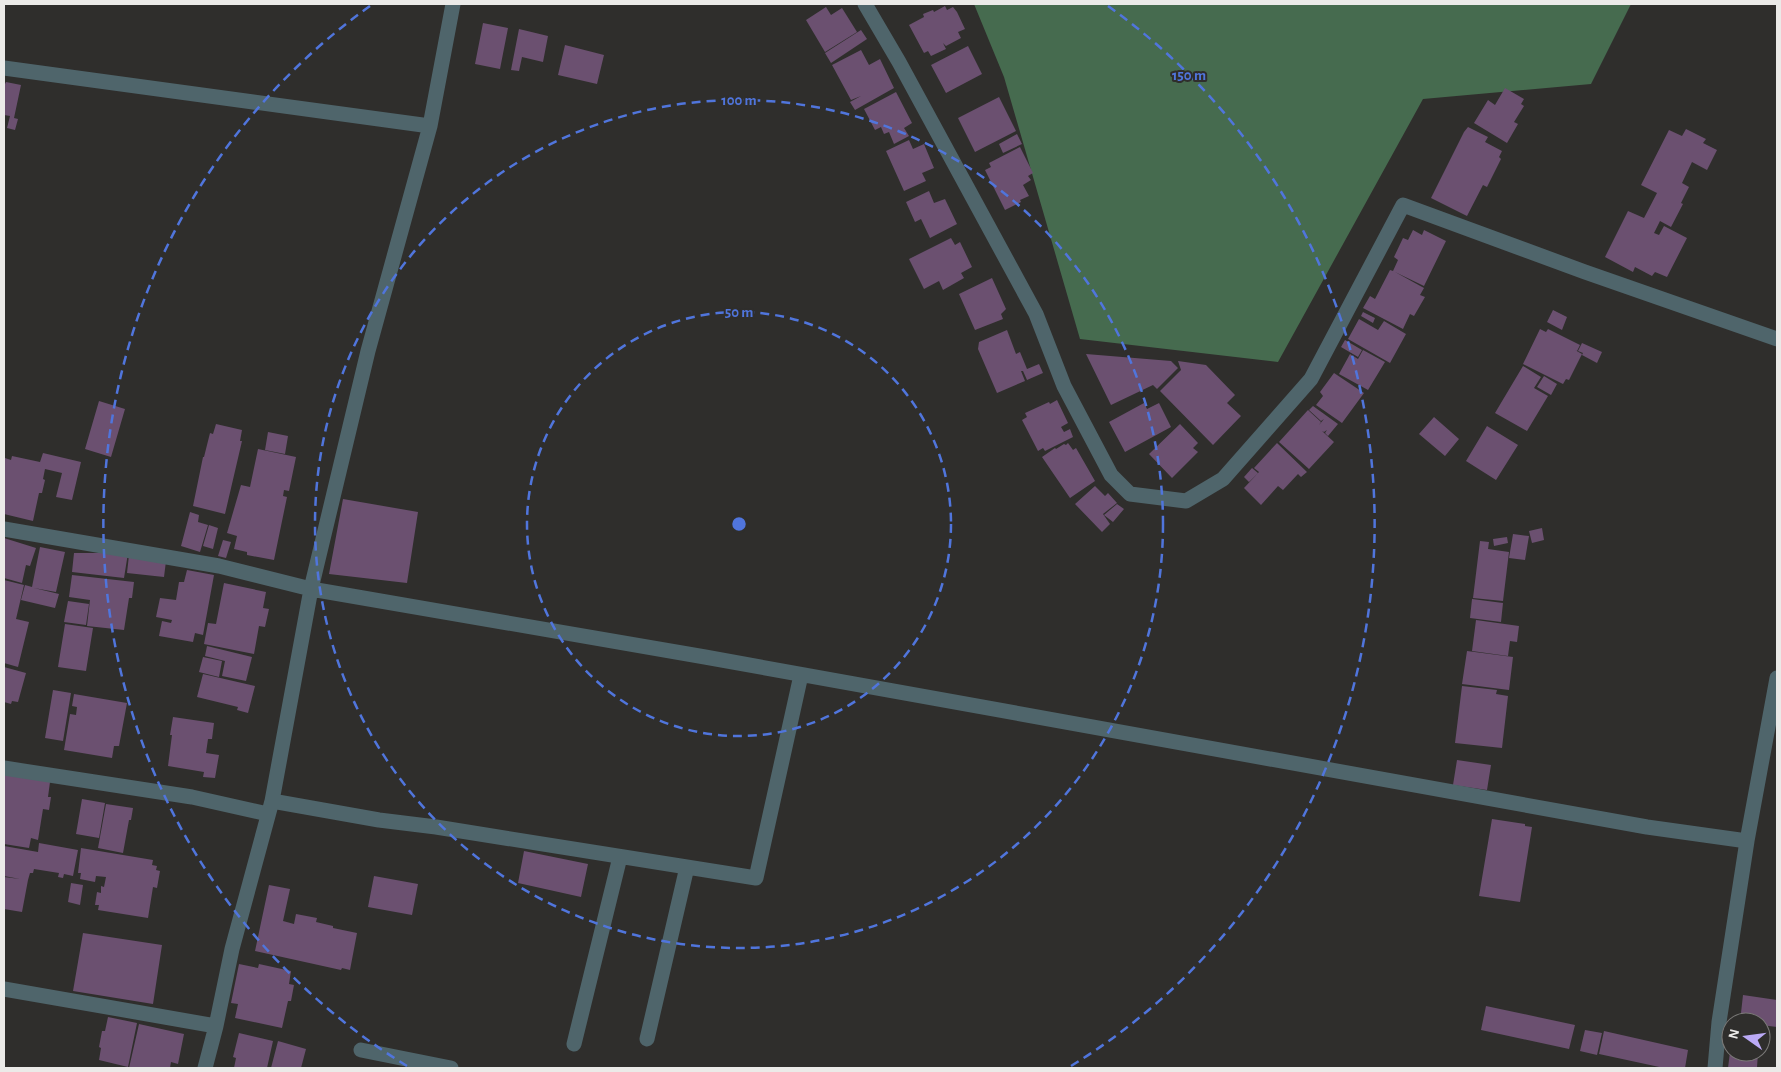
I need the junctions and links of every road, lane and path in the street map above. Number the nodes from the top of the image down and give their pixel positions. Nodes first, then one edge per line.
1 (453, 4) edge
2 (865, 4) edge
3 (4, 68) edge
4 (430, 126) junction
5 (1777, 339) edge
6 (4, 529) edge
7 (311, 589) junction
8 (801, 675) junction
9 (1777, 678) edge
10 (4, 768) edge
11 (270, 807) junction
12 (1747, 841) junction
13 (620, 857) junction
14 (687, 867) junction
15 (4, 989) edge
16 (216, 1026) junction
17 (647, 1039) dead end
18 (574, 1044) dead end
19 (361, 1050) dead end
20 (204, 1068) edge
21 (451, 1068) edge
22 (1715, 1068) edge

1 - 4 street
2 - 5 street
3 - 4 street
4 - 7 street
6 - 7 street
7 - 8 street
7 - 11 street
8 - 12 street
8 - 14 street
9 - 12 street
10 - 11 street
11 - 13 street
11 - 16 street
12 - 22 street
13 - 14 street
13 - 18 street
14 - 17 street
15 - 16 street
16 - 20 street
19 - 21 street

